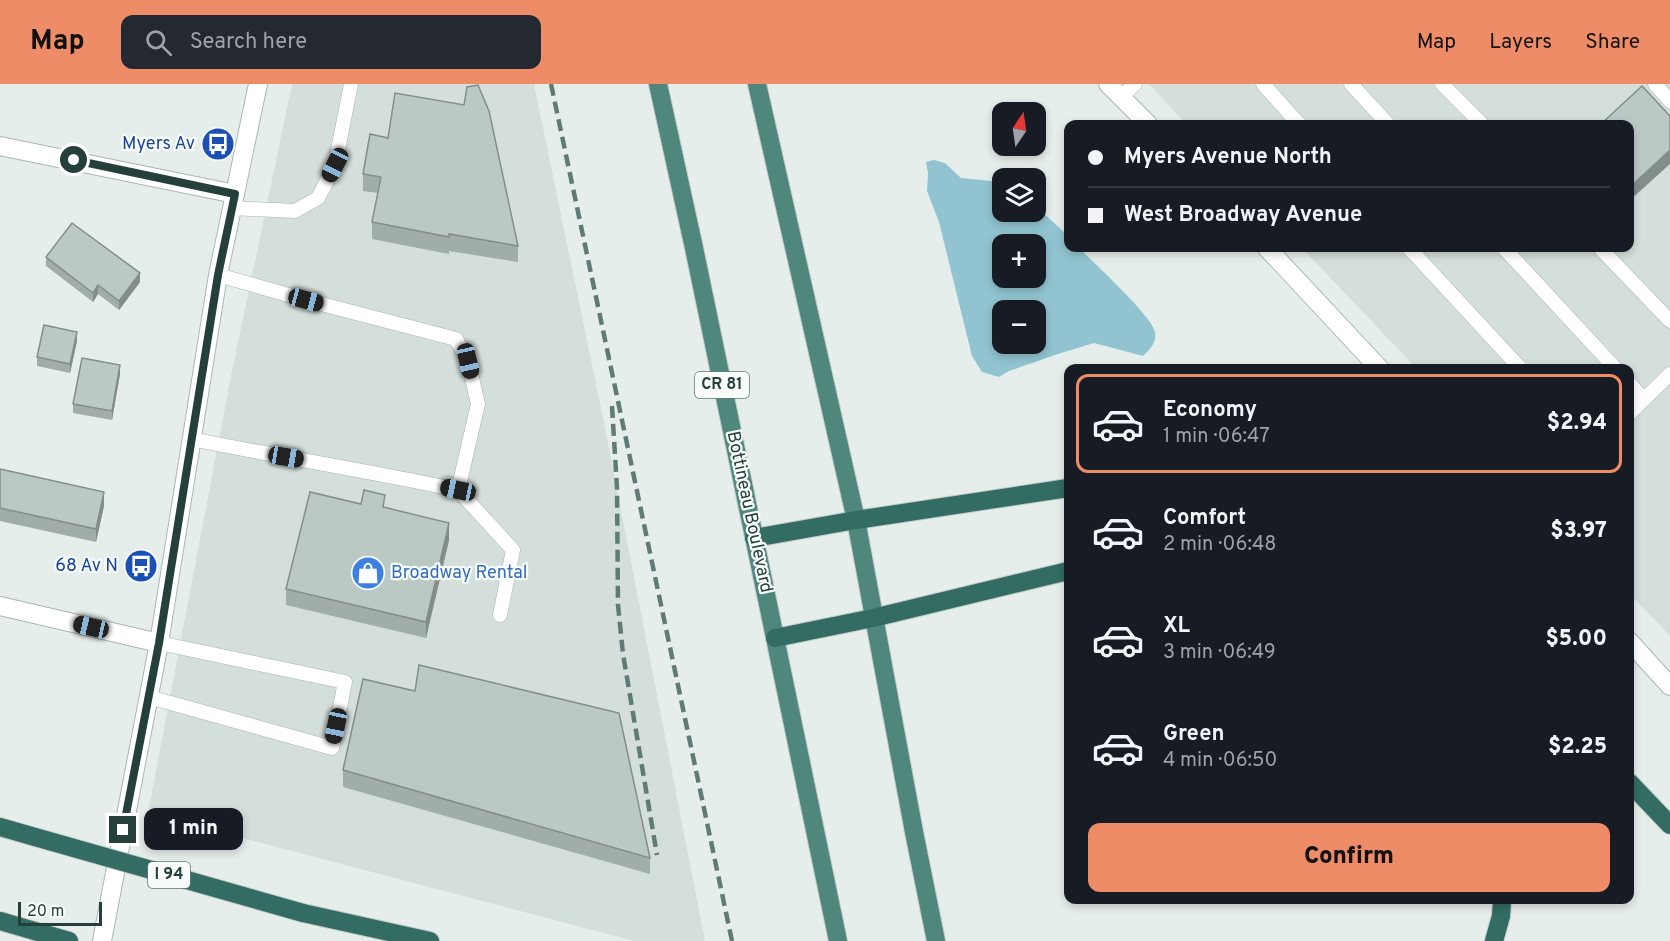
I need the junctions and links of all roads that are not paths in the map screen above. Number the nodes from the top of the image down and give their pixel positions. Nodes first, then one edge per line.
1 (258, 84) edge
2 (351, 84) edge
3 (658, 84) edge
4 (757, 84) edge
5 (1135, 84) edge
6 (1263, 84) edge
7 (1351, 84) edge
8 (1442, 84) edge
9 (1655, 84) edge
10 (1115, 90) edge
11 (1670, 101) edge
12 (1144, 120) edge
13 (1295, 120) edge
14 (1384, 120) edge
15 (1478, 120) edge
16 (0, 146) edge
17 (233, 201) junction
18 (1271, 252) edge
19 (1413, 252) edge
20 (1508, 252) edge
21 (1604, 252) edge
22 (218, 275) junction
23 (1670, 321) edge
24 (1375, 364) edge
25 (1516, 364) edge
26 (1611, 364) edge
27 (1670, 374) edge
28 (1634, 388) edge
29 (1644, 399) junction
30 (1634, 409) edge
31 (191, 439) junction
32 (1064, 489) edge
33 (458, 490) junction
34 (856, 520) junction
35 (754, 538) junction
36 (1064, 572) edge
37 (0, 606) edge
38 (500, 615) dead end
39 (873, 618) junction
40 (775, 638) junction
41 (159, 643) junction
42 (1634, 646) edge
43 (1670, 686) edge
44 (149, 697) junction
45 (1634, 787) edge
46 (1670, 825) edge
47 (0, 827) edge
48 (1502, 904) edge
49 (303, 913) junction
50 (8, 923) edge
51 (69, 941) edge
52 (102, 941) edge
53 (402, 941) edge
54 (430, 941) edge
55 (838, 941) edge
56 (936, 941) edge
57 (1494, 941) edge

1 - 17 street
2 - 17 lane
3 - 35 highway, Bottineau Boulevard / CR 81
4 - 34 highway
5 - 10 lane
6 - 13 lane
7 - 14 lane
8 - 15 lane
9 - 11 lane
10 - 12 street
16 - 17 street
17 - 22 street
18 - 24 street
19 - 25 lane
20 - 26 lane
21 - 23 lane
22 - 31 street
22 - 33 lane
27 - 29 lane
28 - 29 lane
29 - 30 lane
31 - 33 lane
31 - 41 street
32 - 34 highway
33 - 38 lane
34 - 35 highway
34 - 39 highway
35 - 40 highway, Bottineau Boulevard / CR 81
36 - 39 highway
37 - 41 street
39 - 40 highway
39 - 56 highway
40 - 55 highway, Bottineau Boulevard / CR 81
41 - 44 street
41 - 44 lane
42 - 43 street
44 - 52 street
45 - 46 highway
47 - 49 highway, I 94, bridge
48 - 57 highway
49 - 53 highway, I 94
49 - 54 highway
50 - 51 highway

